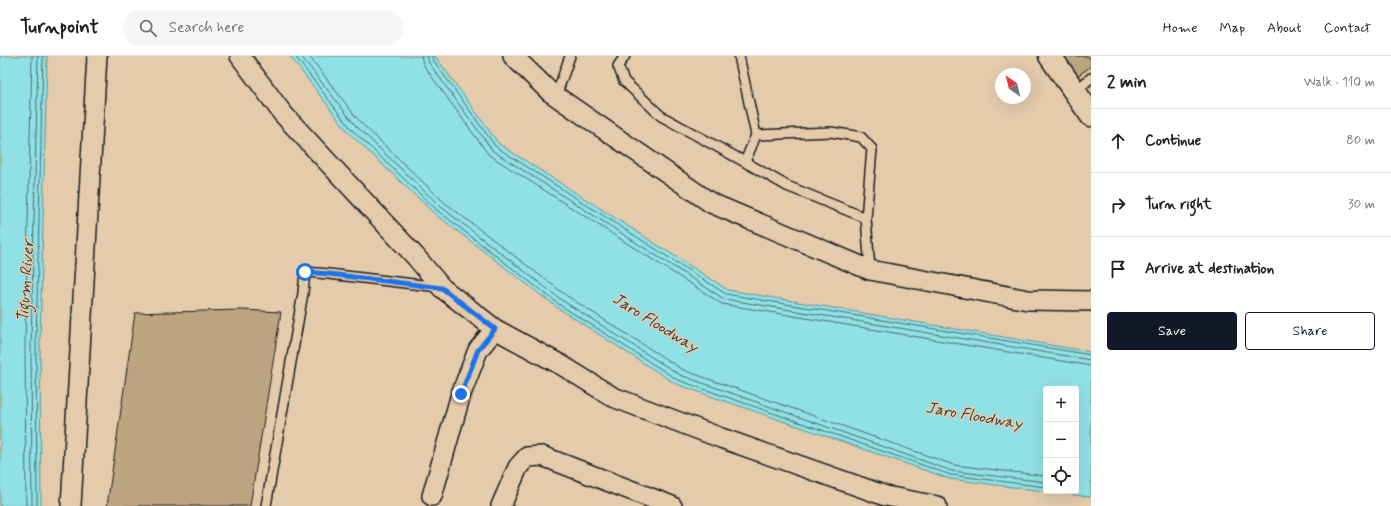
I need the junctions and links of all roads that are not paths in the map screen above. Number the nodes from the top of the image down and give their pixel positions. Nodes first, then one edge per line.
1 (97, 56) edge
2 (240, 56) edge
3 (513, 56) edge
4 (570, 56) edge
5 (624, 56) edge
6 (739, 56) edge
7 (1050, 56) edge
8 (1083, 85) edge
9 (556, 96) junction
10 (1091, 114) edge
11 (756, 135) junction
12 (745, 162) junction
13 (866, 218) junction
14 (870, 270) junction
15 (442, 288) junction
16 (1091, 301) edge
17 (495, 329) junction
18 (432, 496) dead end
19 (71, 506) edge
20 (266, 506) edge
21 (501, 506) edge
22 (672, 506) edge
23 (937, 506) edge

1 - 19 street
2 - 15 street
3 - 9 street
4 - 9 lane
5 - 12 lane
6 - 11 lane
7 - 8 main road
8 - 10 main road
9 - 14 street
11 - 12 lane
11 - 13 lane
12 - 13 lane
13 - 14 lane
14 - 16 street
15 - 17 street
15 - 20 lane
17 - 18 street
17 - 23 street
21 - 22 street

